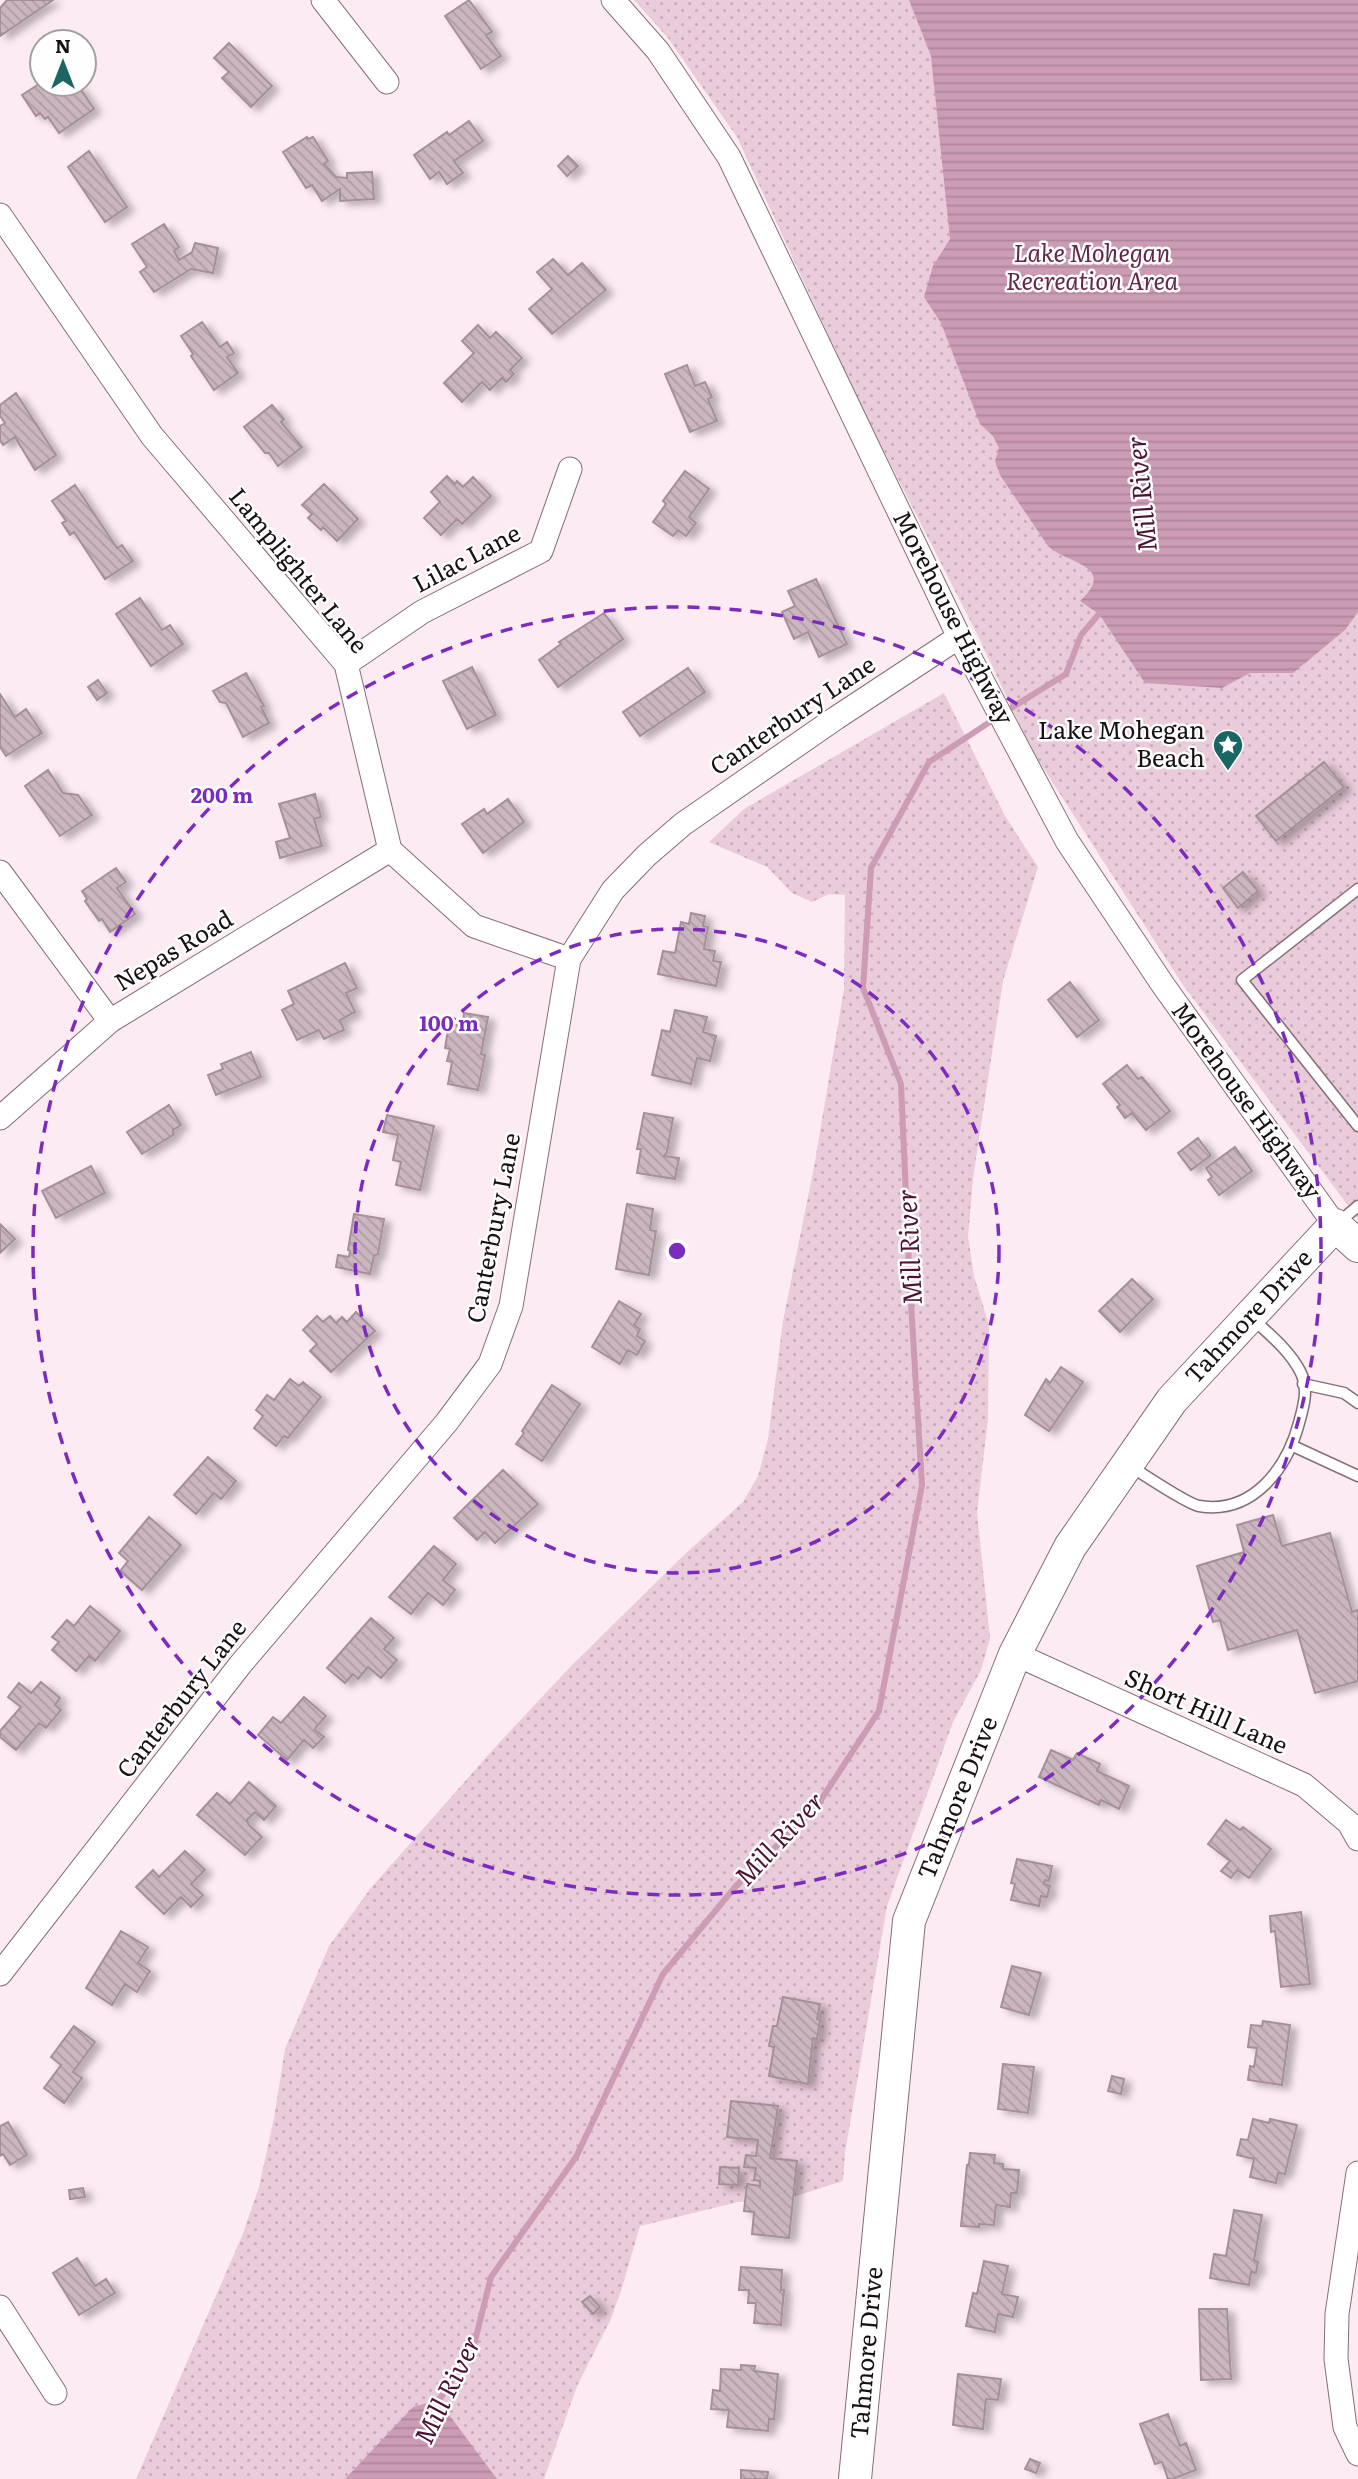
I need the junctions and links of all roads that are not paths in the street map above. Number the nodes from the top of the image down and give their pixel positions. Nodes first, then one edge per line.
1 (323, 0) edge
2 (613, 0) edge
3 (387, 82) dead end
4 (0, 215) edge
5 (570, 469) dead end
6 (960, 637) junction
7 (346, 664) junction
8 (390, 850) junction
9 (0, 872) edge
10 (1358, 889) edge
11 (569, 959) junction
12 (110, 1021) junction
13 (0, 1118) edge
14 (1358, 1126) edge
15 (1350, 1226) edge
16 (1250, 1316) junction
17 (1303, 1384) junction
18 (1358, 1403) edge
19 (1293, 1446) junction
20 (1127, 1465) junction
21 (1358, 1476) edge
22 (1015, 1654) junction
23 (1358, 1839) edge
24 (0, 1975) edge
25 (1358, 2173) edge
26 (0, 2306) edge
27 (55, 2393) dead end
28 (1358, 2454) edge
29 (855, 2479) edge

1 - 3 street
2 - 6 street, Morehouse Highway
4 - 7 street, Lamplighter Lane
5 - 7 street, Lilac Lane
6 - 11 street, Canterbury Lane
6 - 15 street, Morehouse Highway
7 - 8 street, Lamplighter Lane
8 - 11 street
8 - 12 street, Nepas Road
9 - 12 street
10 - 14 lane
11 - 24 street, Canterbury Lane
12 - 13 street, Nepas Road
15 - 16 street, Tahmore Drive
16 - 17 lane
16 - 20 street, Tahmore Drive
17 - 18 lane
17 - 19 lane
19 - 20 lane
19 - 21 lane
20 - 22 street, Tahmore Drive
22 - 23 street, Short Hill Lane
22 - 29 street, Tahmore Drive
25 - 28 street
26 - 27 street

